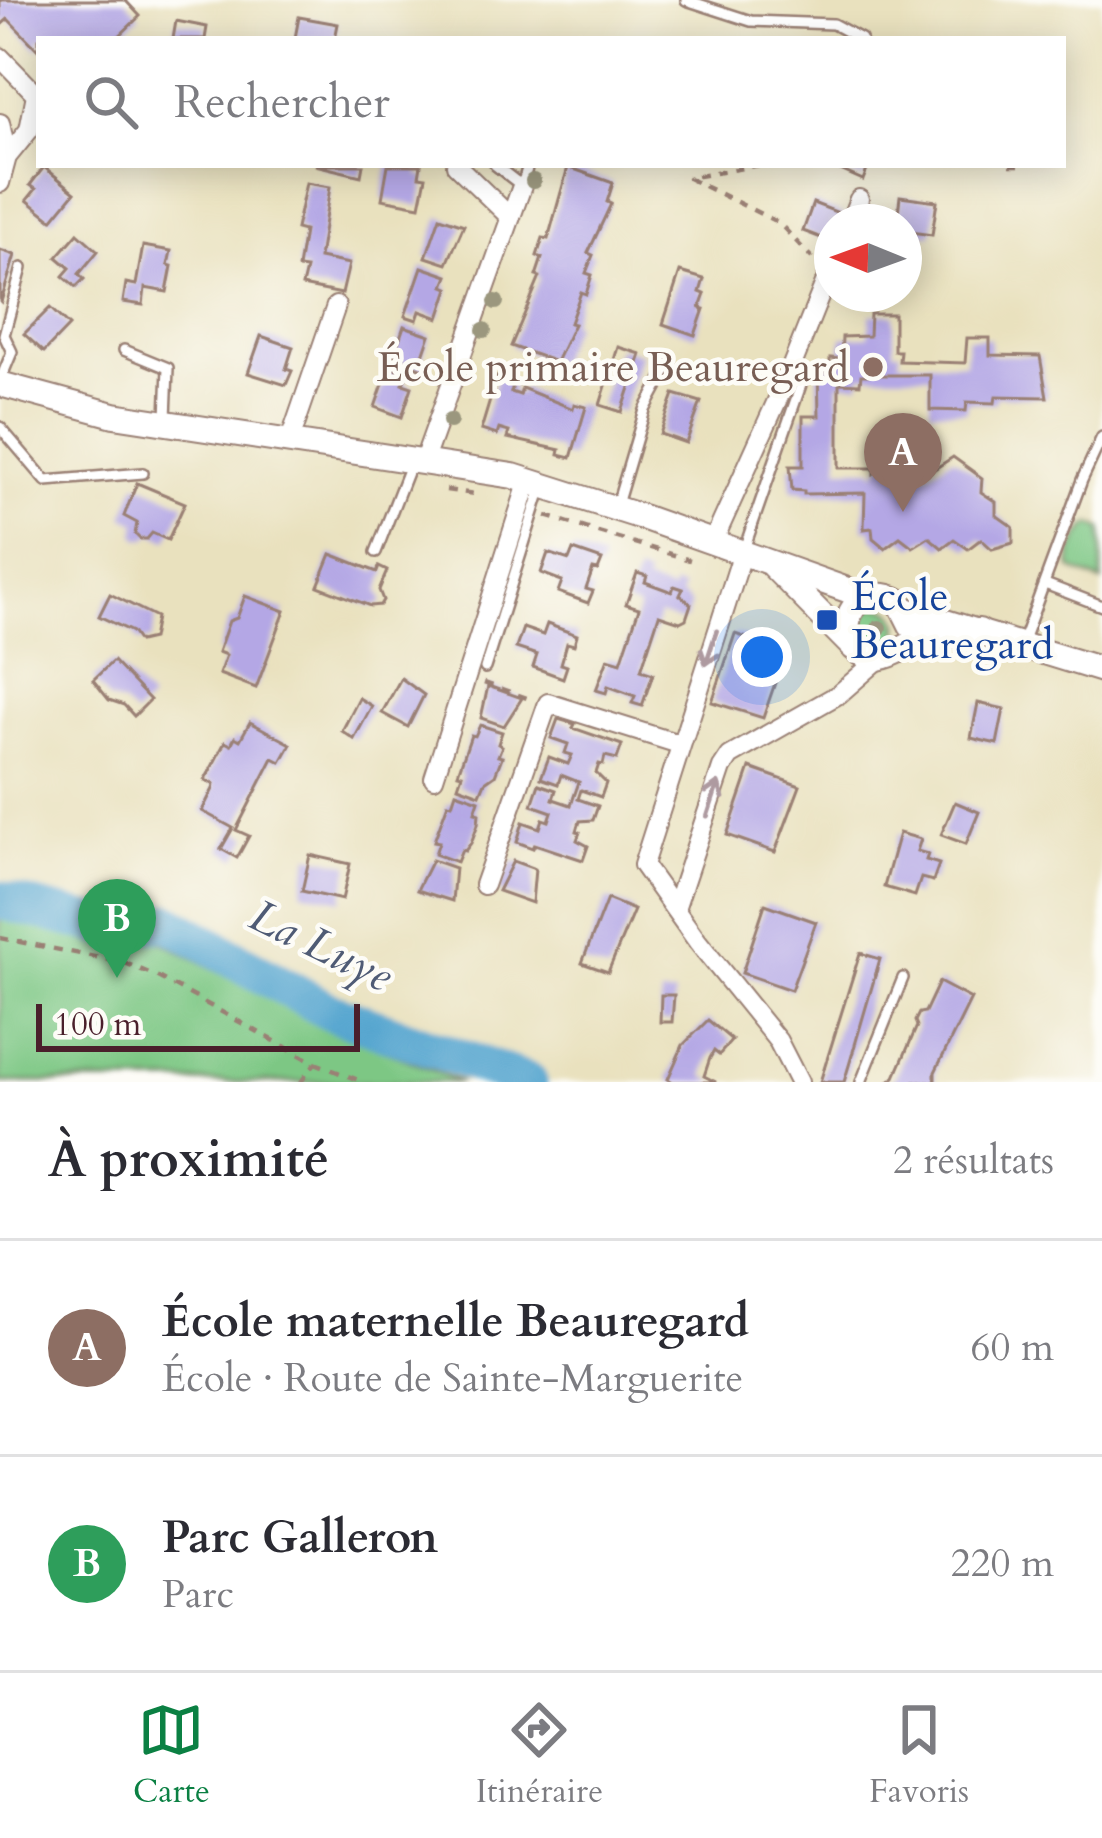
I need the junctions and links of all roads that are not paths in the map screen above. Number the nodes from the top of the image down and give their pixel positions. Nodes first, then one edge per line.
1 (686, 0) edge
2 (855, 36) edge
3 (0, 57) edge
4 (0, 123) edge
5 (4, 155) edge
6 (459, 168) edge
7 (499, 168) edge
8 (527, 168) edge
9 (0, 182) edge
10 (522, 186) junction
11 (859, 199) dead end
12 (857, 204) edge
13 (509, 216) junction
14 (22, 268) dead end
15 (336, 306) dead end
16 (814, 310) edge
17 (124, 350) dead end
18 (671, 362) dead end
19 (802, 382) dead end
20 (0, 383) edge
21 (165, 423) junction
22 (0, 427) edge
23 (1102, 437) edge
24 (290, 440) junction
25 (418, 459) junction
26 (143, 473) dead end
27 (536, 491) junction
28 (616, 508) junction
29 (713, 542) junction
30 (376, 552) dead end
31 (743, 552) junction
32 (768, 561) junction
33 (1045, 584) junction
34 (867, 597) junction
35 (1102, 606) edge
36 (906, 610) junction
37 (979, 631) junction
38 (849, 639) junction
39 (1022, 643) junction
40 (890, 654) junction
41 (485, 668) road end
42 (1102, 670) edge
43 (679, 744) junction
44 (434, 778) dead end
45 (484, 885) dead end
46 (675, 910) junction
47 (903, 978) dead end
48 (799, 1082) edge
49 (861, 1082) edge

1 - 2 lane
3 - 5 street
4 - 5 street
5 - 9 street
6 - 13 street
7 - 10 lane
8 - 10 lane
10 - 13 street
11 - 12 street
13 - 25 street
14 - 20 lane
15 - 24 street
16 - 29 street
17 - 21 lane
18 - 28 lane
19 - 31 lane
20 - 21 street
21 - 24 street
22 - 26 lane
23 - 33 lane
24 - 25 street
25 - 27 street
25 - 30 lane
27 - 28 street
27 - 41 lane
27 - 44 street
28 - 29 street
29 - 31 street
31 - 32 street
31 -> 43 street
32 - 34 street
32 - 38 street
33 - 35 lane
33 - 39 lane
34 - 36 street
34 - 38 street
36 - 37 street
36 - 40 street
37 - 39 street
37 - 40 street
38 - 40 street
39 - 42 street
46 -> 40 street
43 - 45 street
43 - 46 street
46 - 48 street
47 - 49 lane

